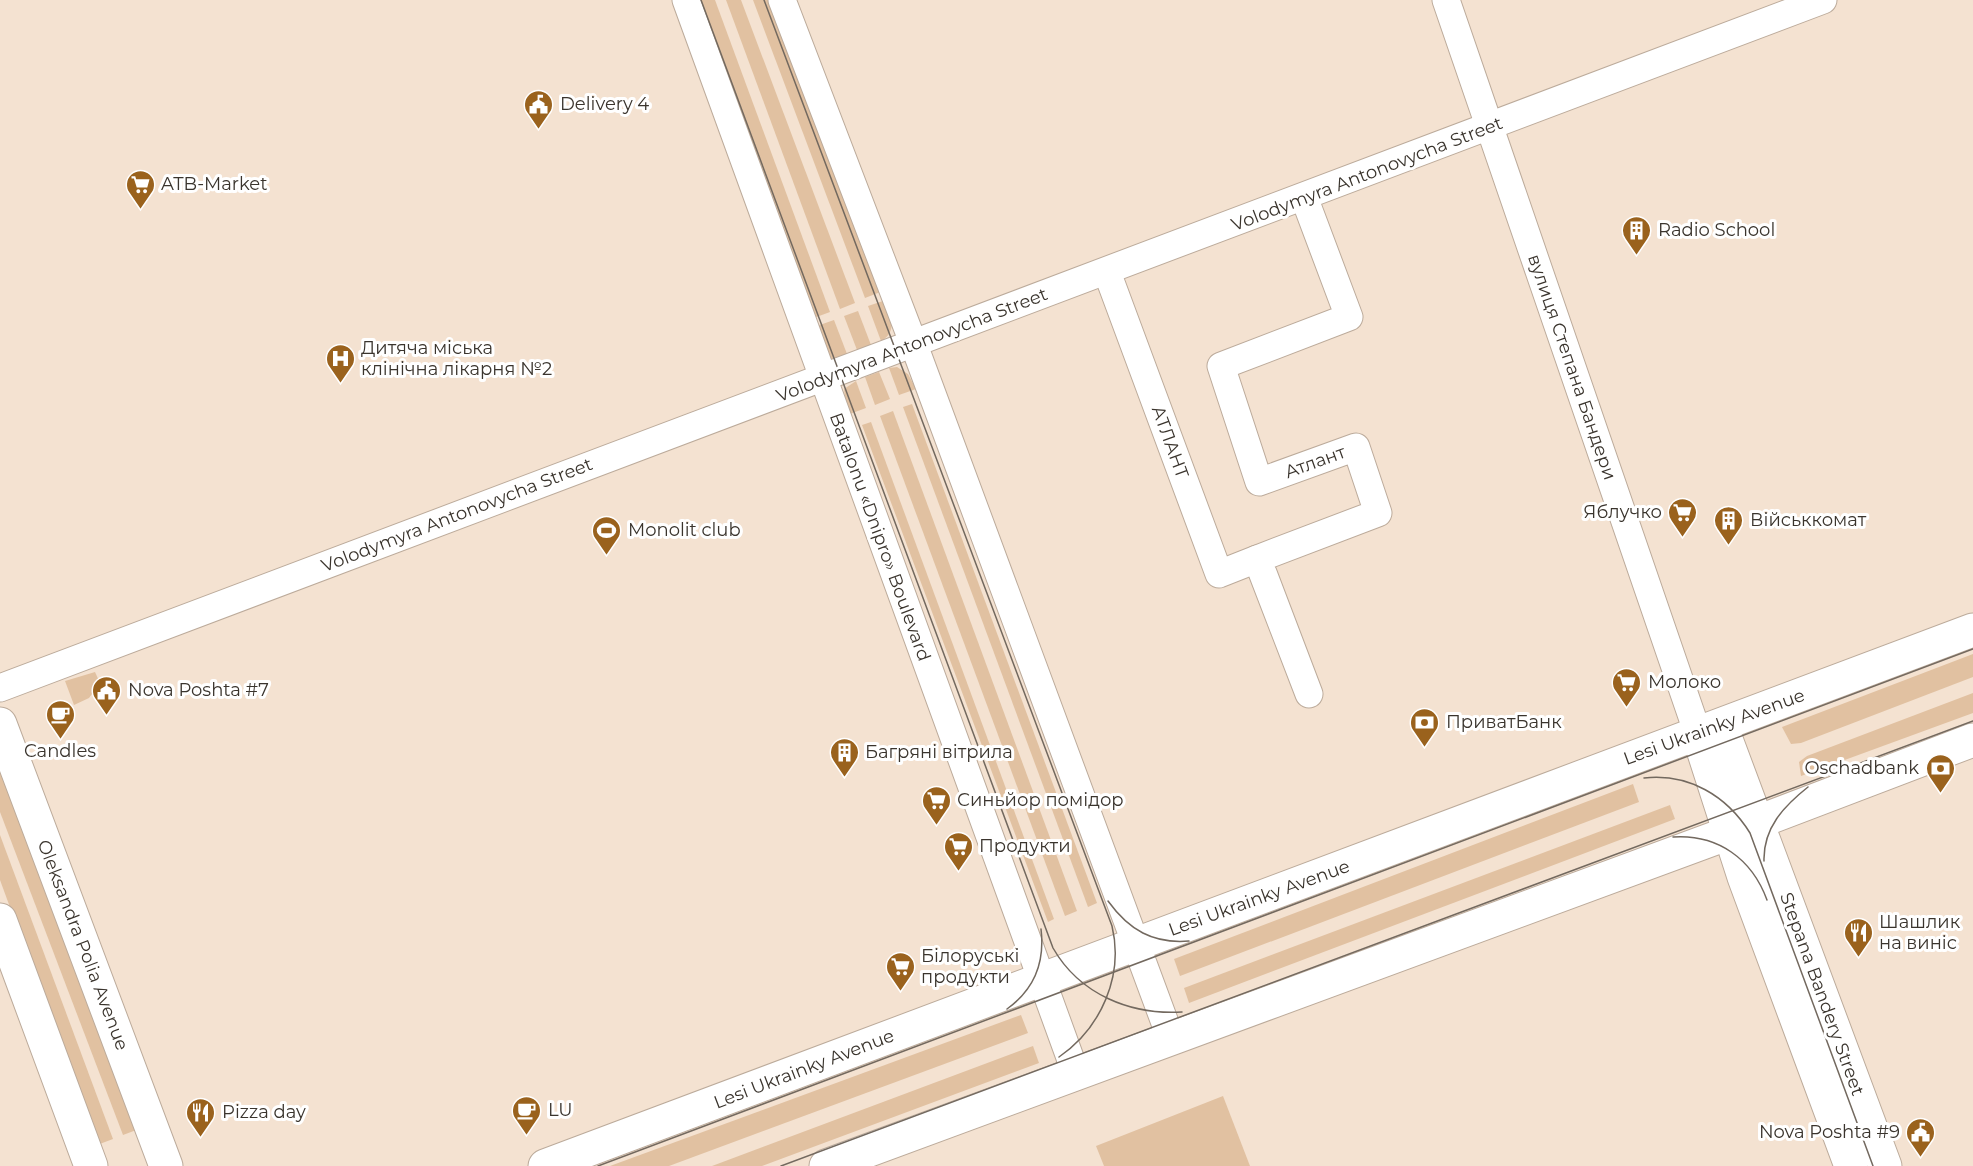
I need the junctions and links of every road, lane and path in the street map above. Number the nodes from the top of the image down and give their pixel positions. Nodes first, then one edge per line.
1 (686, 0) edge
2 (782, 0) edge
3 (1446, 0) edge
4 (1823, 0) edge
5 (1490, 128) junction
6 (1304, 197) junction
7 (1107, 272) junction
8 (914, 345) junction
9 (822, 379) junction
10 (1260, 566) joint
11 (1973, 630) edge
12 (0, 688) edge
13 (0, 724) edge
14 (1698, 734) junction
15 (1973, 740) edge
16 (1807, 804) junction
17 (1743, 828) junction
18 (1664, 857) junction
19 (1775, 867) junction
20 (1744, 877) junction
21 (0, 920) edge
22 (1137, 944) junction
23 (1042, 979) junction
24 (1171, 1039) junction
25 (1076, 1074) junction
26 (92, 1166) edge
27 (166, 1166) edge
28 (545, 1166) edge
29 (826, 1166) edge
30 (1851, 1166) edge
31 (1885, 1166) edge

1 - 9 street, Batalonu «Dnipro» Boulevard
2 - 8 street
3 - 5 street, вулиця Степана Бандери
4 - 5 street, Volodymyra Antonovycha Street
5 - 6 street, Volodymyra Antonovycha Street
5 - 14 street, вулиця Степана Бандери
6 - 7 street, Volodymyra Antonovycha Street
6 - 10 street, Атлант
7 - 8 street, Volodymyra Antonovycha Street
7 - 10 street, АТЛАНТ
8 - 9 street, Volodymyra Antonovycha Street
8 - 22 street
9 - 12 street, Volodymyra Antonovycha Street
9 - 23 street, Batalonu «Dnipro» Boulevard
11 - 14 main road, Lesi Ukrainky Avenue
13 - 27 main road, Oleksandra Polia Avenue
14 - 17 main road, вулиця Степана Бандери
14 - 22 main road, Lesi Ukrainky Avenue
15 - 16 main road
16 - 17 main road
16 - 19 main road
17 - 18 main road
17 - 19 main road, Stepana Bandery Street
17 - 20 main road, вулиця Степана Бандери
18 - 20 main road
18 - 24 main road
19 - 31 main road, Stepana Bandery Street
20 - 30 main road, вулиця Степана Бандери
21 - 26 main road
22 - 23 main road, Lesi Ukrainky Avenue
22 - 24 street
23 - 25 street, Batalonu «Dnipro» Boulevard
23 - 28 main road, Lesi Ukrainky Avenue
24 - 25 main road
25 - 29 main road

